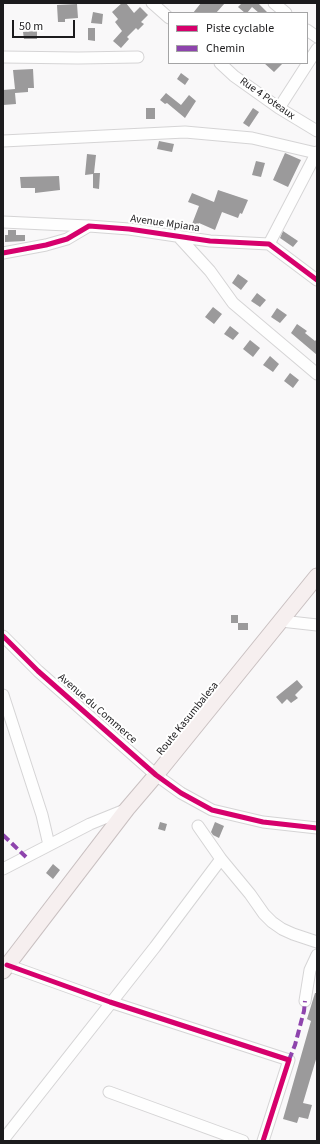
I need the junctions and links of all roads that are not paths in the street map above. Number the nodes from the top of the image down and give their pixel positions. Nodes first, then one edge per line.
1 (152, 3) edge
2 (274, 3) edge
3 (285, 12) edge
4 (168, 17) edge
5 (308, 31) edge
6 (317, 37) edge
7 (317, 48) edge
8 (3, 57) edge
9 (138, 57) dead end
10 (308, 62) edge
11 (221, 64) edge
12 (307, 64) edge
13 (279, 108) junction
14 (317, 131) edge
15 (3, 141) edge
16 (317, 153) edge
17 (3, 222) edge
18 (89, 226) junction
19 (177, 236) junction
20 (269, 244) junction
21 (3, 253) edge
22 (317, 280) edge
23 (317, 374) edge
24 (317, 576) edge
25 (281, 621) junction
26 (317, 625) edge
27 (3, 636) edge
28 (3, 695) edge
29 (156, 775) junction
30 (127, 809) junction
31 (198, 826) dead end
32 (317, 828) edge
33 (49, 845) junction
34 (221, 859) junction
35 (3, 869) edge
36 (317, 942) edge
37 (317, 955) edge
38 (5, 968) edge
39 (305, 1001) dead end
40 (110, 1002) junction
41 (109, 1092) dead end
42 (3, 1140) edge
43 (243, 1141) edge
44 (263, 1141) edge

1 - 4 street
2 - 3 street
5 - 6 street
7 - 10 street
8 - 9 street
11 - 13 street, Rue 4 Poteaux
12 - 13 street
13 - 14 street, Rue 4 Poteaux
15 - 16 street
16 - 20 street
17 - 18 street, Avenue Mpiana
18 - 19 street, Avenue Mpiana
18 - 21 street
19 - 20 street, Avenue Mpiana
19 - 23 street
20 - 22 street
24 - 25 highway, Route Kasumbalesa
25 - 26 street
25 - 29 highway, Route Kasumbalesa
27 - 29 street, Avenue du Commerce
28 - 33 street
29 - 30 highway, Route Kasumbalesa
29 - 32 street, Avenue du Commerce
30 - 33 street
30 - 38 highway, Route Kasumbalesa
31 - 34 street
33 - 35 street
34 - 36 street
34 - 40 street
37 - 39 street
38 - 40 street
40 - 42 street
40 - 44 street
41 - 43 street

